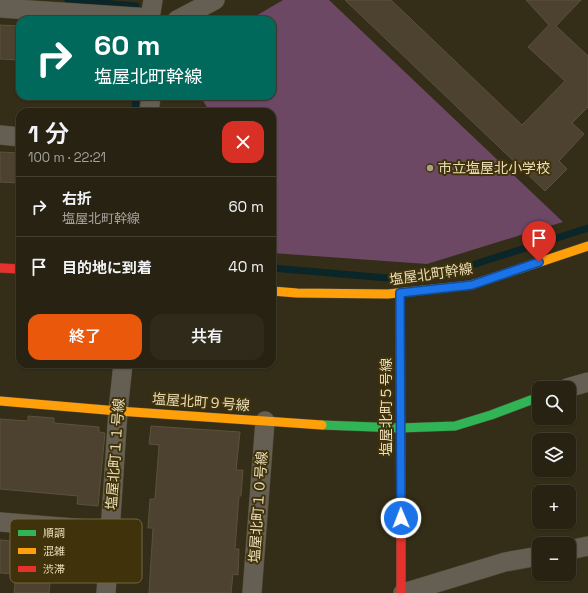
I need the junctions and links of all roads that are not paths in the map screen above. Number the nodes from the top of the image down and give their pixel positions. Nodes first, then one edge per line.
1 (216, 0) edge
2 (0, 8) edge
3 (152, 13) edge
4 (184, 16) edge
5 (0, 136) edge
6 (16, 137) edge
7 (588, 246) edge
8 (0, 268) edge
9 (16, 269) edge
10 (276, 291) edge
11 (400, 293) junction
12 (123, 368) edge
13 (588, 382) edge
14 (576, 385) edge
15 (532, 400) edge
16 (0, 401) edge
17 (118, 411) junction
18 (265, 421) junction
19 (400, 428) junction
20 (111, 519) edge
21 (0, 522) edge
22 (10, 523) edge
23 (588, 546) edge
24 (576, 549) edge
25 (532, 557) edge
26 (107, 583) edge
27 (106, 593) edge
28 (252, 593) edge
29 (402, 593) edge

1 - 4 street
2 - 3 street
5 - 6 street
7 - 11 street, 塩屋北町幹線
8 - 9 street
10 - 11 street, 塩屋北町幹線
11 - 19 street, 塩屋北町５号線
12 - 17 street, 塩屋北町１１号線
13 - 14 street
15 - 19 street, 塩屋北町９号線
16 - 17 street, 塩屋北町９号線
17 - 18 street, 塩屋北町９号線
17 - 20 street, 塩屋北町１１号線
18 - 19 street, 塩屋北町９号線
18 - 28 street, 塩屋北町１０号線
19 - 29 street, 塩屋北町５号線
21 - 22 street
23 - 24 street
25 - 29 street
26 - 27 street, 塩屋北町１１号線

